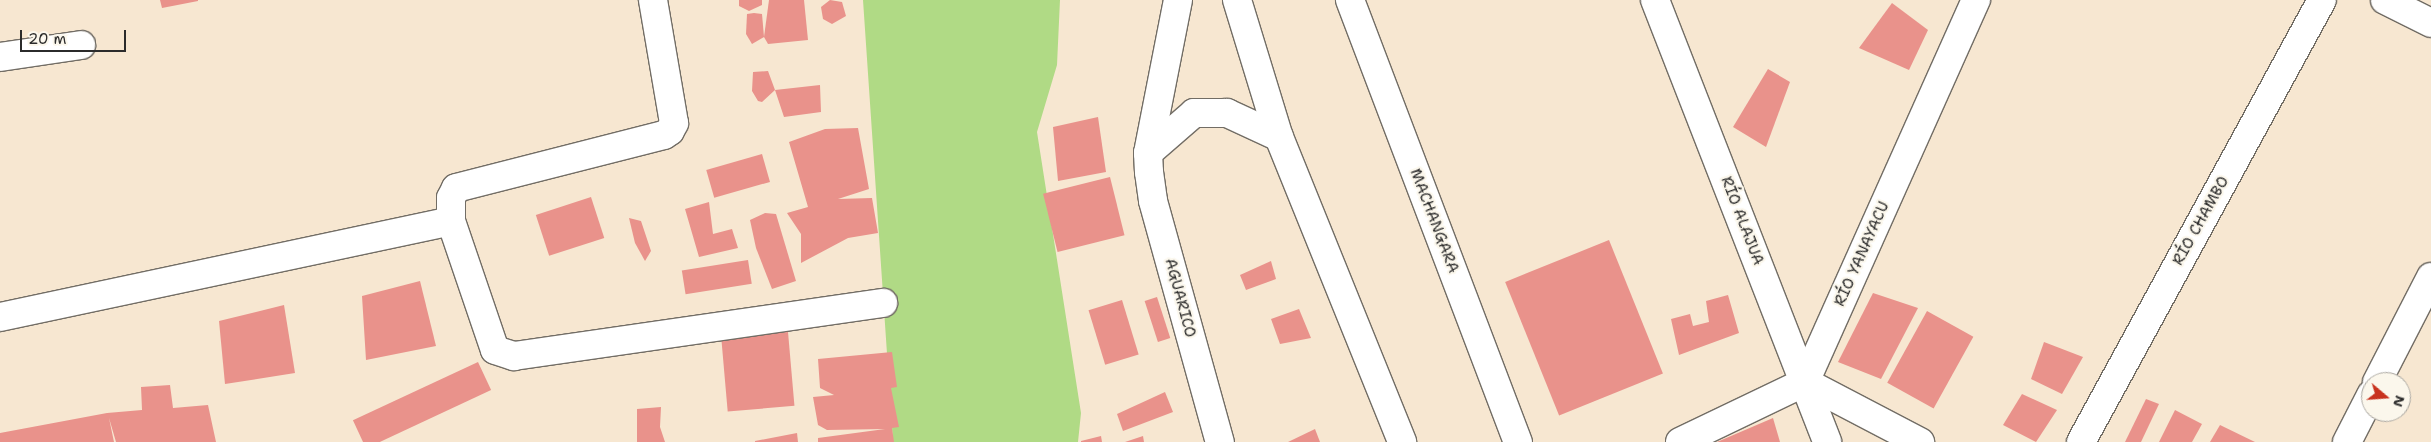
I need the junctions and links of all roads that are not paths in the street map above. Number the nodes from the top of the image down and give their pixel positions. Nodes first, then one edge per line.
1 (653, 0) edge
2 (1178, 0) edge
3 (1237, 0) edge
4 (1350, 0) edge
5 (1655, 0) edge
6 (1976, 0) edge
7 (2322, 0) edge
8 (2385, 0) edge
9 (2431, 22) edge
10 (81, 45) dead end
11 (0, 57) edge
12 (1279, 137) junction
13 (1148, 153) junction
14 (451, 221) junction
15 (2431, 277) edge
16 (883, 304) dead end
17 (0, 317) edge
18 (2383, 372) edge
19 (1805, 382) junction
20 (2361, 415) edge
21 (1220, 442) edge
22 (1402, 442) edge
23 (1518, 442) edge
24 (1680, 442) edge
25 (1827, 442) edge
26 (1920, 442) edge
27 (2081, 442) edge
28 (2347, 442) edge

1 - 14 street
2 - 13 street, AGUARICO
3 - 12 street
4 - 23 street, MACHANGARA
5 - 19 street, RÍO ALAJUA
6 - 19 street, RÍO YANAYACU
7 - 27 street, RÍO CHAMBO
8 - 9 street
10 - 11 street
12 - 13 street
12 - 22 street
13 - 21 street, AGUARICO
14 - 16 street
14 - 17 street
15 - 18 street
19 - 24 street
19 - 25 street, RÍO ALAJUA
19 - 26 street
20 - 28 street

